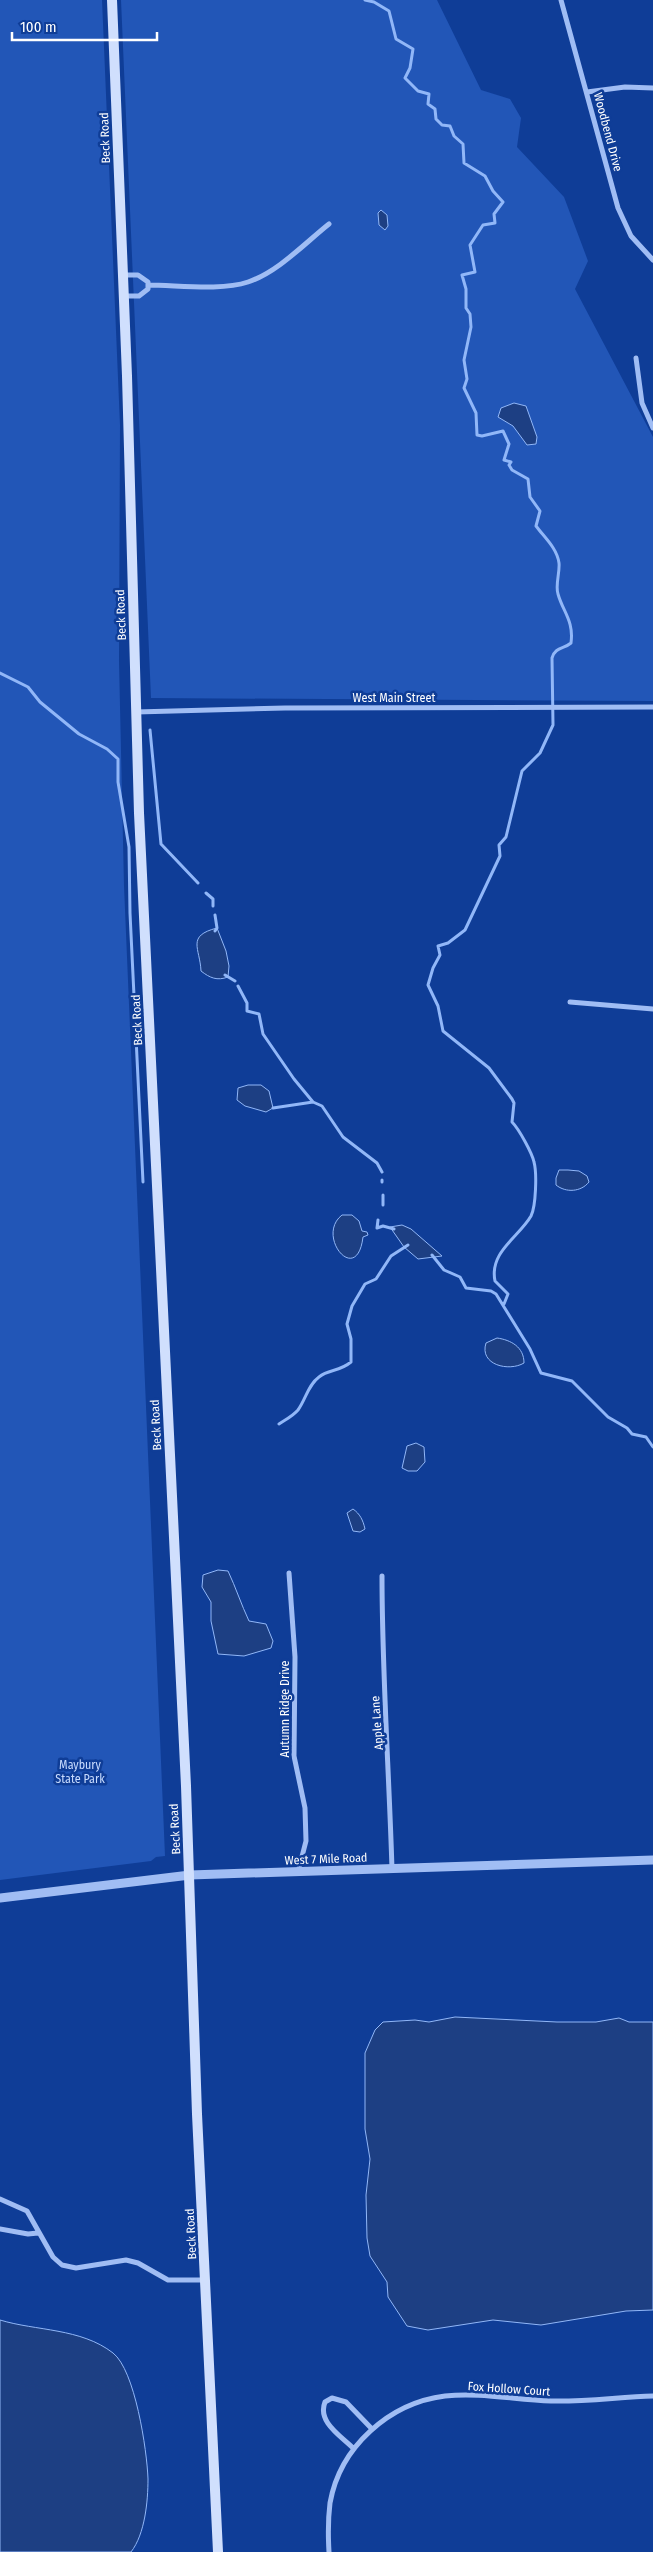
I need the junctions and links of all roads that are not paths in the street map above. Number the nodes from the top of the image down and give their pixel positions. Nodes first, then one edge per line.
1 (112, 0) edge
2 (561, 0) edge
3 (653, 88) edge
4 (588, 92) junction
5 (329, 224) dead end
6 (653, 260) edge
7 (123, 275) junction
8 (148, 285) junction
9 (124, 296) junction
10 (636, 358) dead end
11 (653, 428) edge
12 (653, 707) edge
13 (136, 712) junction
14 (570, 1002) dead end
15 (653, 1009) edge
16 (289, 1573) dead end
17 (382, 1576) dead end
18 (653, 1860) edge
19 (392, 1869) junction
20 (298, 1872) junction
21 (190, 1876) junction
22 (0, 1898) edge
23 (0, 2200) edge
24 (0, 2229) edge
25 (38, 2234) junction
26 (206, 2280) junction
27 (653, 2396) edge
28 (372, 2429) junction
29 (354, 2449) junction
30 (218, 2552) edge
31 (329, 2552) edge

1 - 7 main road, Beck Road
2 - 4 street, Woodbend Drive
3 - 4 street
4 - 6 street, Woodbend Drive
5 - 8 street
7 - 8 street
7 - 9 main road, Beck Road
8 - 9 street
9 - 13 main road, Beck Road
10 - 11 street
12 - 13 street, West Main Street
13 - 21 main road, Beck Road
14 - 15 street
16 - 20 street, Autumn Ridge Drive
17 - 19 street, Apple Lane
18 - 19 street, West 7 Mile Road
19 - 20 street, West 7 Mile Road
20 - 21 street, West 7 Mile Road
21 - 22 street, West 7 Mile Road
21 - 26 main road, Beck Road
23 - 25 street
24 - 25 street
25 - 26 street
26 - 30 main road, Beck Road
27 - 28 street, Fox Hollow Court
28 - 29 street, Fox Hollow Court
28 - 29 street
29 - 31 street, Fox Hollow Court

